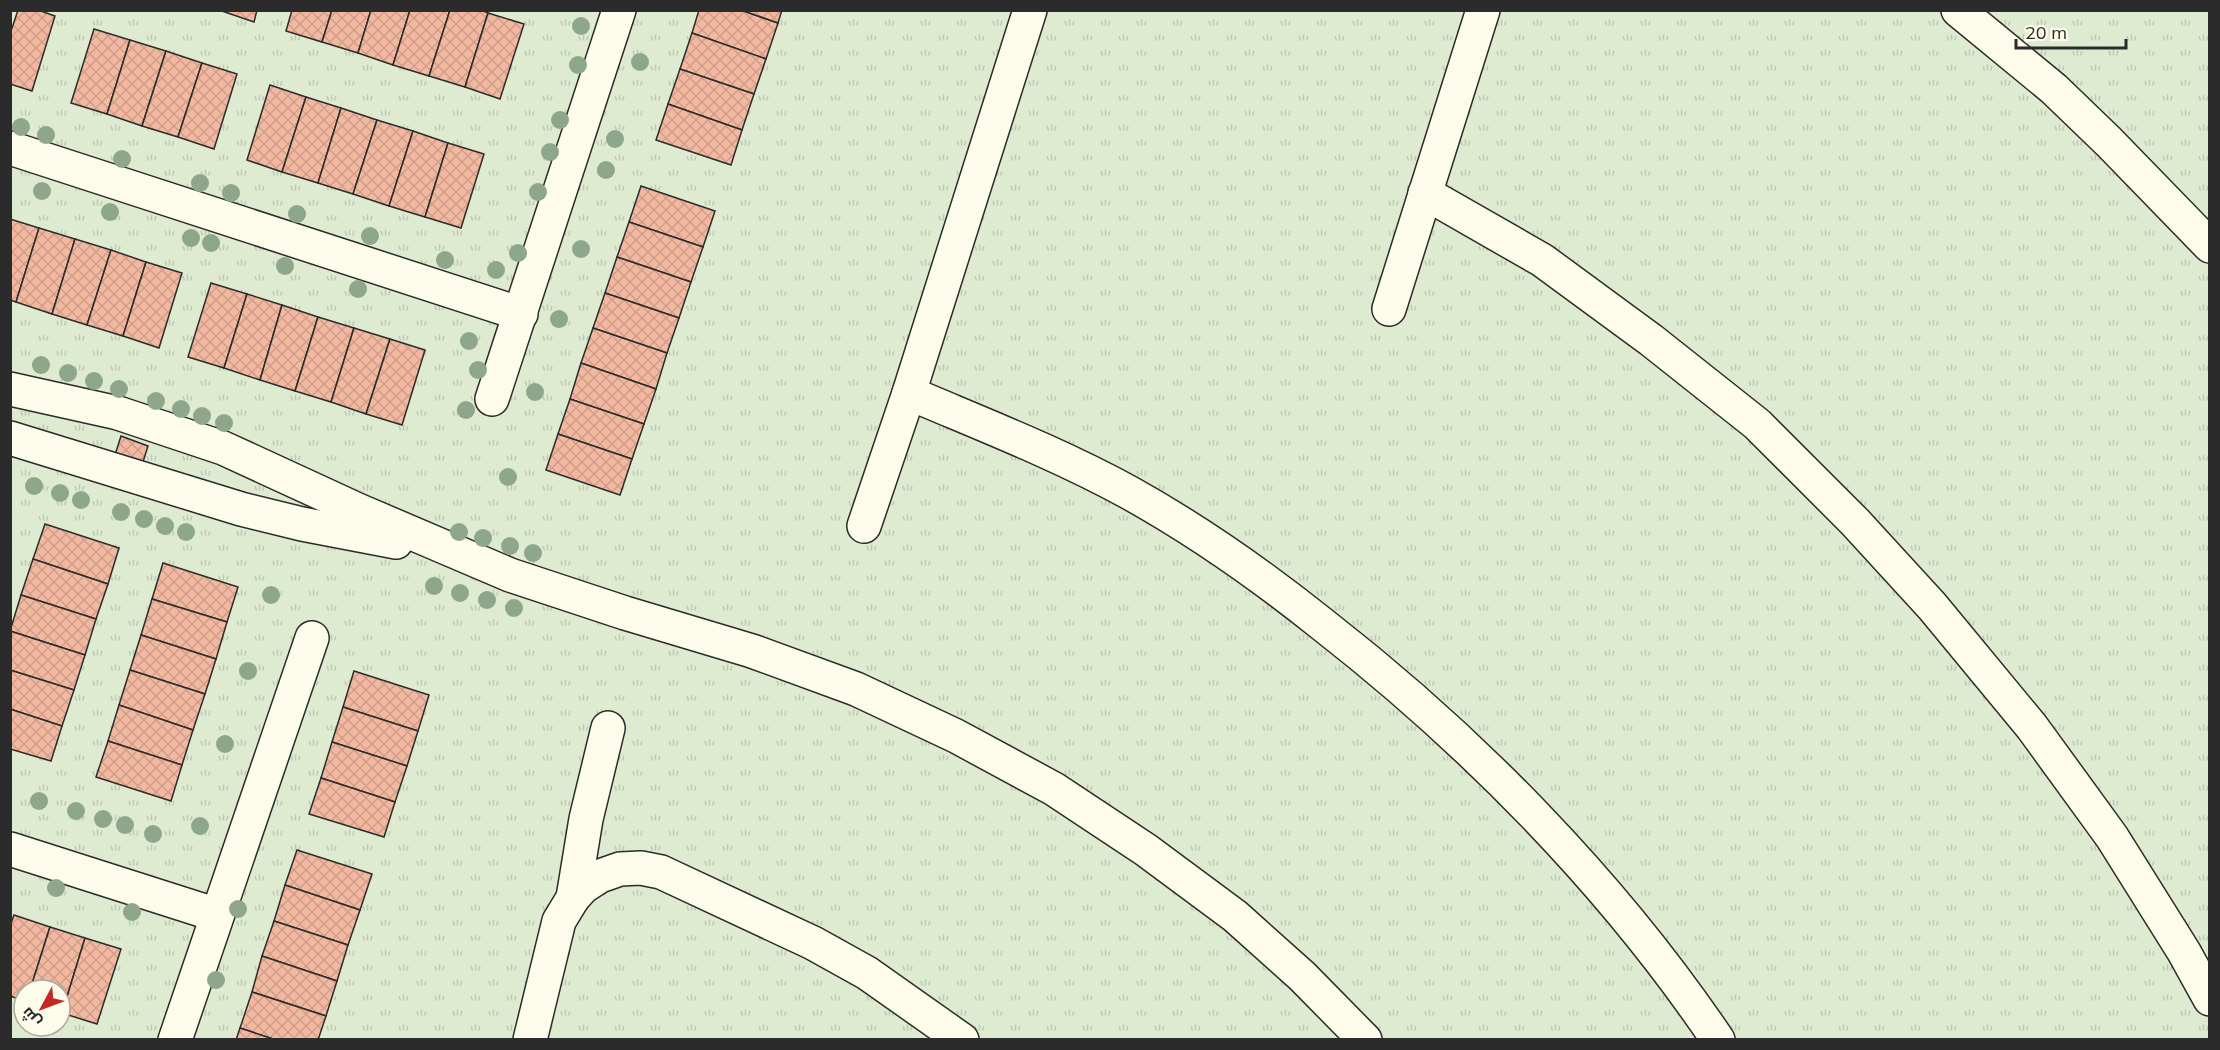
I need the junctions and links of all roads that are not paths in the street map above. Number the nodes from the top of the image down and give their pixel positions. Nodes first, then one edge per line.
1 (619, 10) edge
2 (1030, 10) edge
3 (1483, 10) edge
4 (1958, 10) edge
5 (10, 148) edge
6 (1425, 193) junction
7 (2208, 243) edge
8 (1389, 309) dead end
9 (520, 314) junction
10 (10, 389) edge
11 (909, 393) junction
12 (64, 399) junction
13 (492, 399) dead end
14 (10, 438) edge
15 (49, 450) junction
16 (257, 462) junction
17 (241, 509) junction
18 (864, 526) dead end
19 (462, 556) junction
20 (312, 638) dead end
21 (608, 728) dead end
22 (10, 849) edge
23 (573, 898) junction
24 (217, 915) junction
25 (2210, 999) edge
26 (176, 1040) edge
27 (530, 1040) edge
28 (962, 1040) edge
29 (1365, 1040) edge
30 (1718, 1040) edge

1 - 9 street
2 - 11 street
3 - 6 street
4 - 7 street
5 - 9 street
6 - 8 street
6 - 25 street
9 - 13 street
10 - 12 street
11 - 18 street
11 - 30 street
12 - 15 street
12 - 16 street
14 - 15 street
15 - 17 street
16 - 17 street
16 - 19 street
17 - 19 street
19 - 29 street
20 - 24 street
21 - 23 street
22 - 24 street
23 - 27 street
23 - 28 street
24 - 26 street

